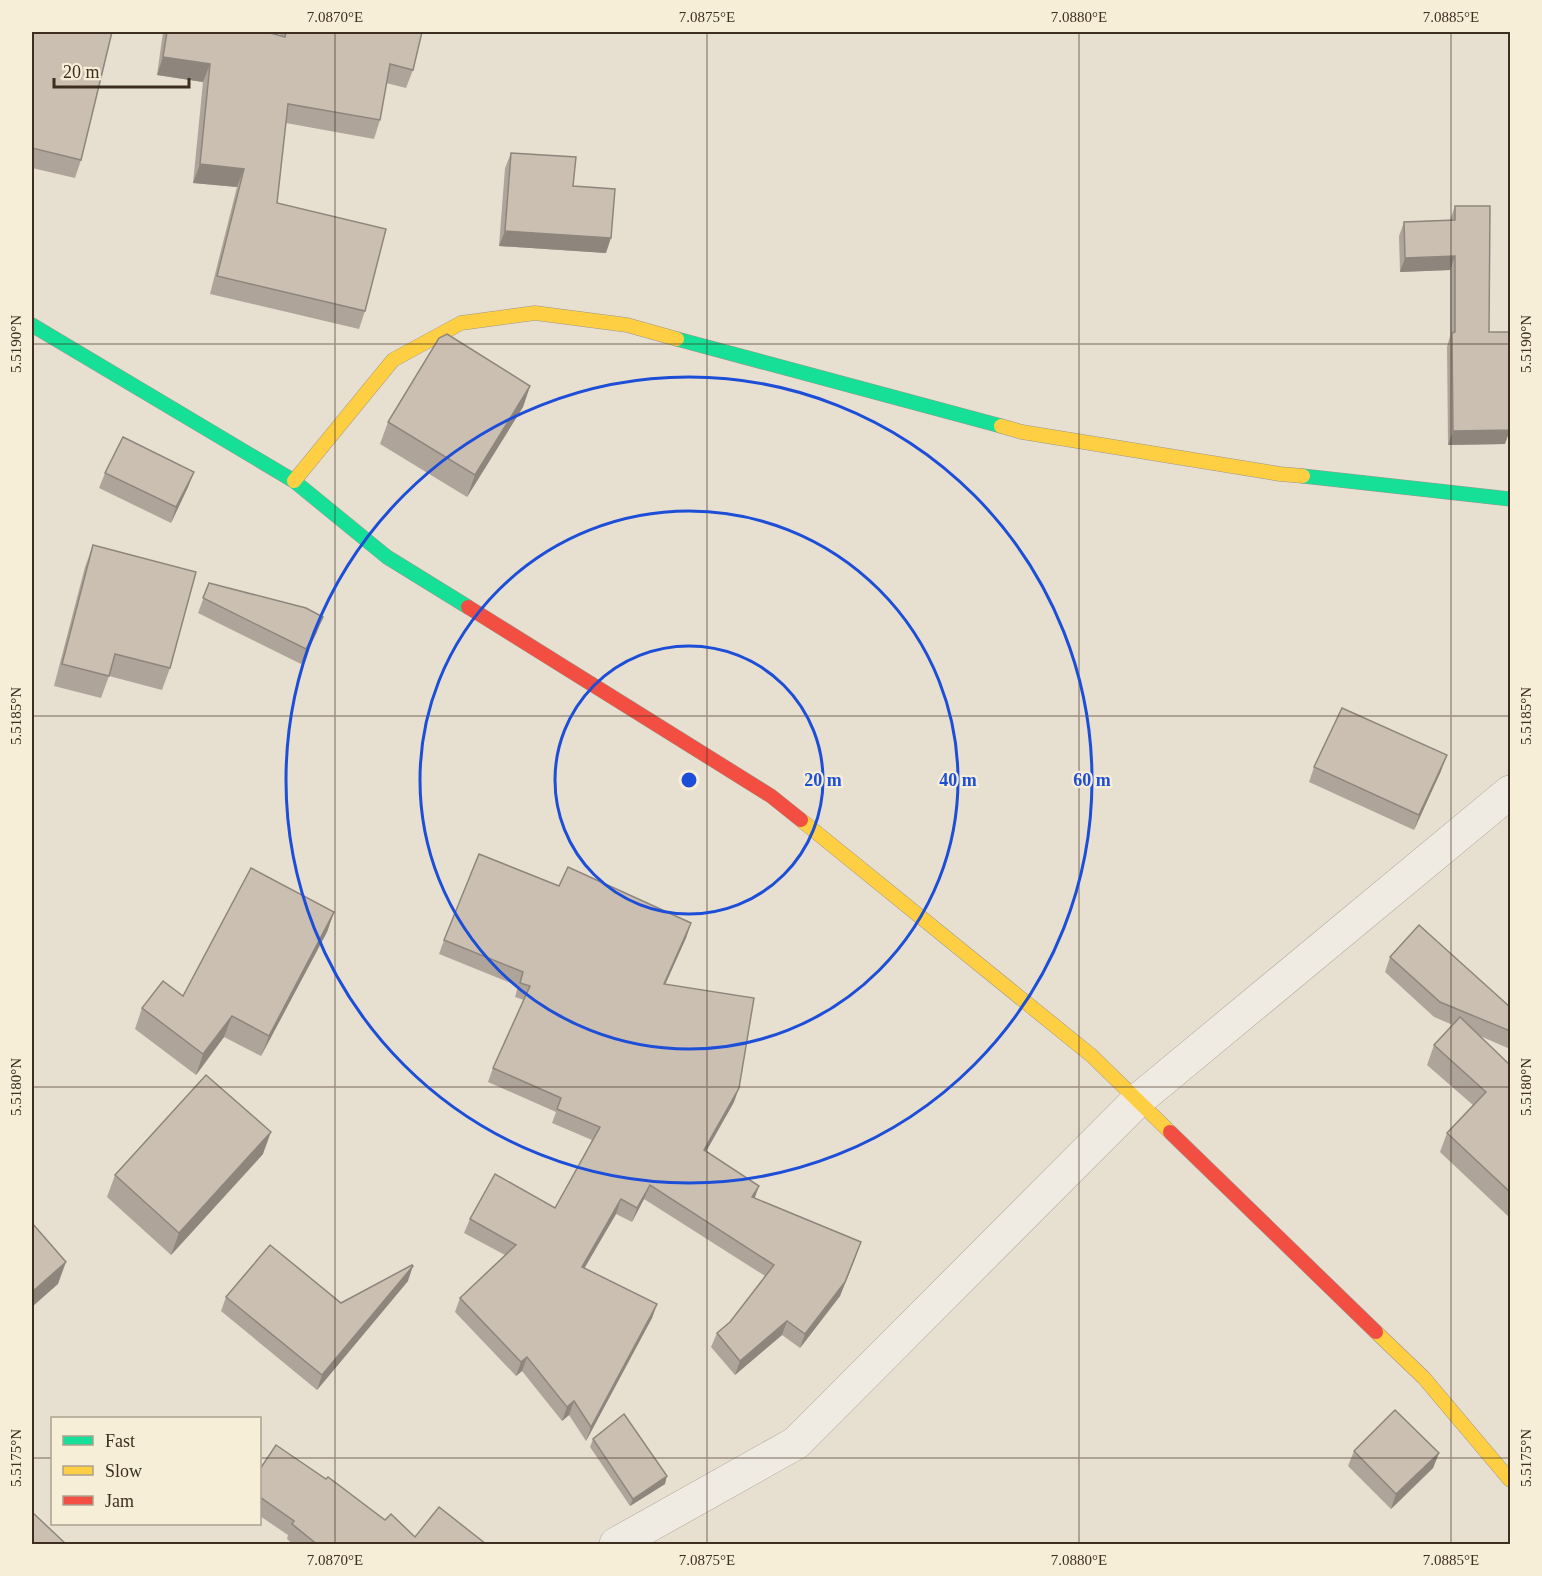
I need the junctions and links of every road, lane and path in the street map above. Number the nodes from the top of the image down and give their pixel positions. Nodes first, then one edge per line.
1 (32, 325) edge
2 (294, 481) junction
3 (1510, 499) edge
4 (1510, 792) edge
5 (1137, 1101) junction
6 (1510, 1480) edge
7 (616, 1545) edge

1 - 2 main road
2 - 3 main road
2 - 5 main road
4 - 5 street
5 - 6 main road
5 - 7 street

